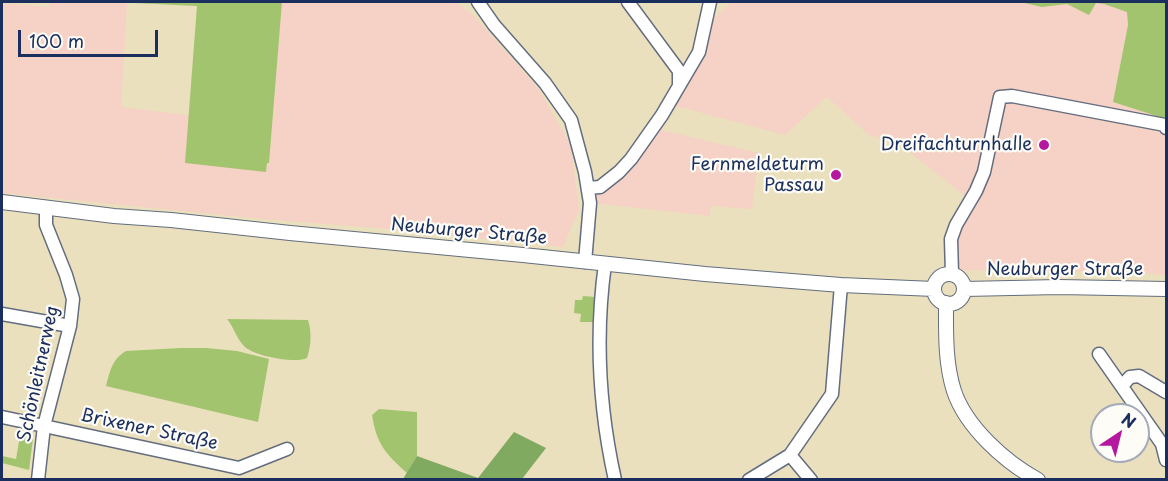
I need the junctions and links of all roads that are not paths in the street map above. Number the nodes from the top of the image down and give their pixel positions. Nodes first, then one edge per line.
1 (478, 2) edge
2 (628, 2) edge
3 (710, 2) edge
4 (680, 85) junction
5 (1165, 132) edge
6 (588, 188) junction
7 (2, 202) edge
8 (46, 208) junction
9 (585, 261) junction
10 (605, 264) junction
11 (952, 274) junction
12 (841, 285) junction
13 (934, 289) junction
14 (964, 289) junction
15 (1167, 289) edge
16 (946, 303) junction
17 (2, 314) edge
18 (70, 326) junction
19 (1099, 354) dead end
20 (1122, 386) junction
21 (1167, 392) edge
22 (2, 417) edge
23 (44, 426) junction
24 (287, 450) dead end
25 (790, 455) junction
26 (1167, 460) edge
27 (38, 480) edge
28 (615, 480) edge
29 (749, 480) edge
30 (811, 480) edge
31 (1038, 480) edge

1 - 6 street
2 - 4 street
3 - 4 street
4 - 6 street
5 - 11 street
6 - 9 street
7 - 8 street, Neuburger Straße
8 - 9 street, Neuburger Straße
8 - 18 street, Schönleitnerweg
9 - 10 street, Neuburger Straße
10 - 12 street, Neuburger Straße
10 - 28 street
11 - 13 street
11 - 14 street
12 - 13 street, Neuburger Straße
12 - 25 street
13 - 16 street
14 - 15 street, Neuburger Straße
14 - 16 street
16 - 31 street
17 - 18 street
18 - 23 street, Schönleitnerweg
19 - 20 street
20 - 21 street
20 - 26 street
22 - 23 street, Brixener Straße
23 - 24 street, Brixener Straße
23 - 27 street, Schönleitnerweg
25 - 29 street
25 - 30 street

